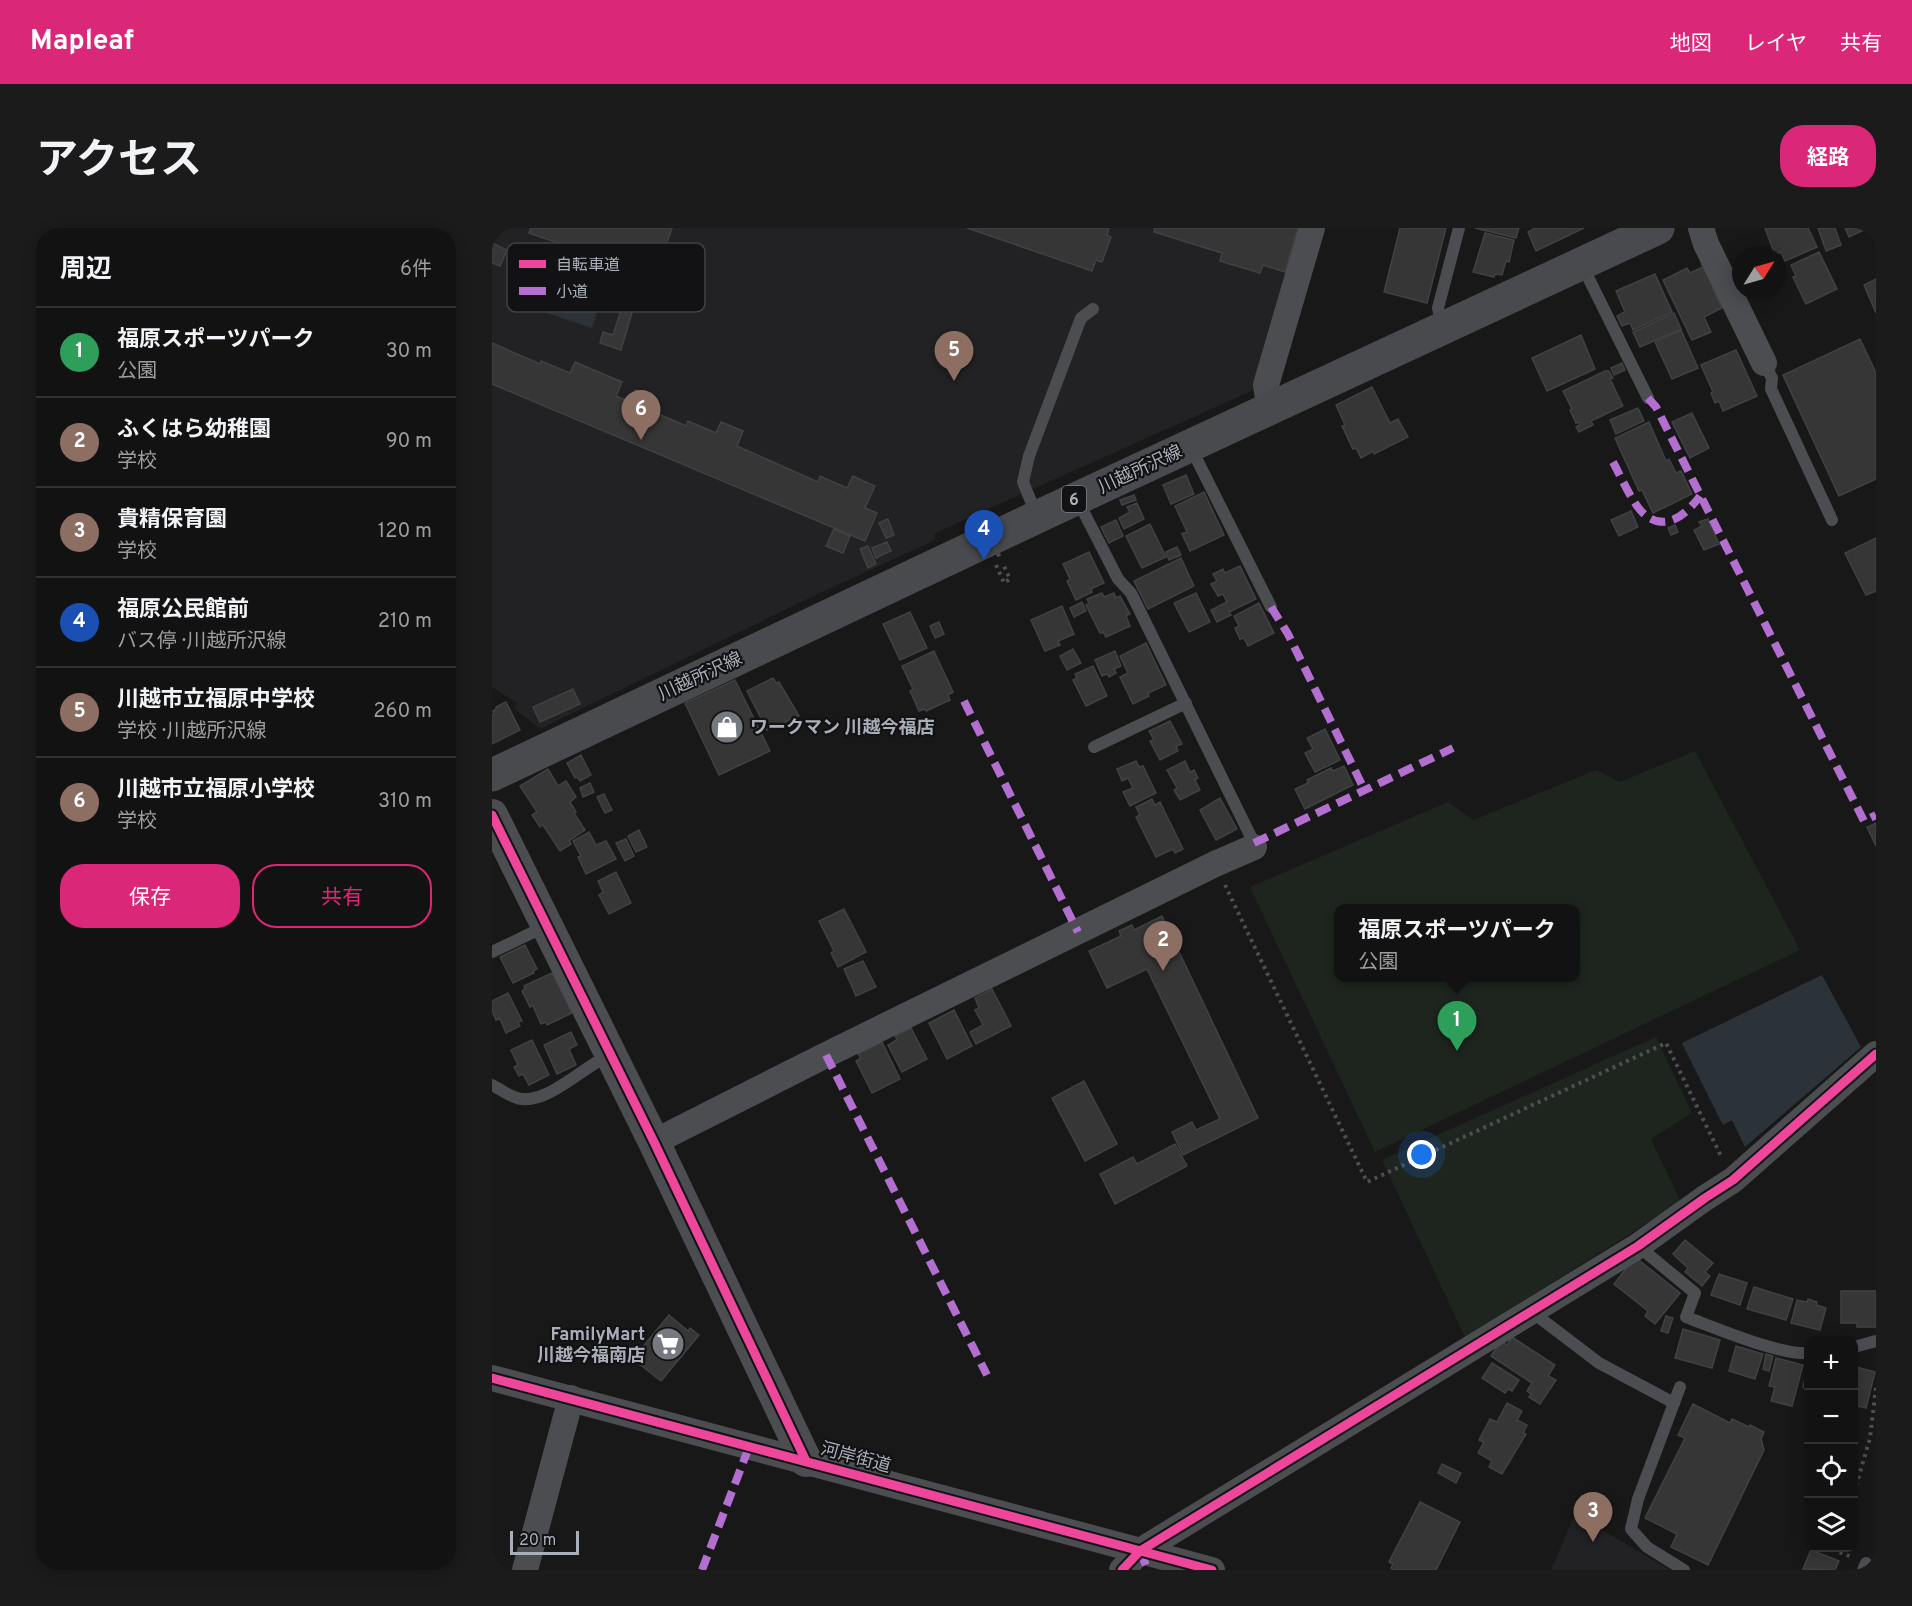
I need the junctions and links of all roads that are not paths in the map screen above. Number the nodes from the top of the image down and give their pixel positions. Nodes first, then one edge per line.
1 (1312, 228) edge
2 (1459, 228) edge
3 (1659, 228) edge
4 (1701, 228) edge
5 (1582, 264) junction
6 (1093, 309) dead end
7 (1442, 328) junction
8 (1764, 363) joint
9 (1648, 398) dead end
10 (1273, 408) junction
11 (1190, 445) junction
12 (1077, 498) junction
13 (1037, 517) junction
14 (1832, 520) dead end
15 (1271, 607) dead end
16 (1186, 703) junction
17 (1094, 747) dead end
18 (492, 775) edge
19 (492, 815) edge
20 (1254, 847) joint
21 (546, 926) junction
22 (492, 952) edge
23 (1876, 1054) edge
24 (609, 1055) junction
25 (492, 1085) edge
26 (654, 1143) junction
27 (1638, 1246) junction
28 (1532, 1312) junction
29 (1876, 1341) edge
30 (1858, 1346) edge
31 (1804, 1354) edge
32 (492, 1377) edge
33 (1680, 1387) dead end
34 (571, 1398) junction
35 (1674, 1403) junction
36 (806, 1461) junction
37 (1140, 1551) junction
38 (525, 1570) edge
39 (1122, 1570) edge
40 (1212, 1570) edge
41 (1684, 1570) edge

1 - 10 street
2 - 7 lane
3 - 5 main road, 川越所沢線 / 6
4 - 8 street
5 - 7 main road, 川越所沢線 / 6
5 - 9 lane
6 - 13 lane
7 - 10 main road, 川越所沢線 / 6
8 - 14 lane
10 - 11 main road, 川越所沢線 / 6
11 - 12 main road, 川越所沢線 / 6
11 - 15 lane
12 - 13 main road, 川越所沢線 / 6
12 - 16 lane
13 - 18 main road, 川越所沢線 / 6
16 - 17 lane
16 - 20 lane
19 - 21 street
20 - 26 street
21 - 22 lane
21 - 24 street
23 - 27 street
24 - 25 lane
24 - 26 street
26 - 36 street
27 - 28 street
27 - 31 lane
28 - 35 lane
28 - 37 street
29 - 30 lane
32 - 34 street, 河岸街道
33 - 35 lane
34 - 36 street, 河岸街道
34 - 38 street
35 - 41 lane
36 - 37 street, 河岸街道
37 - 39 street
37 - 40 street, 河岸街道

